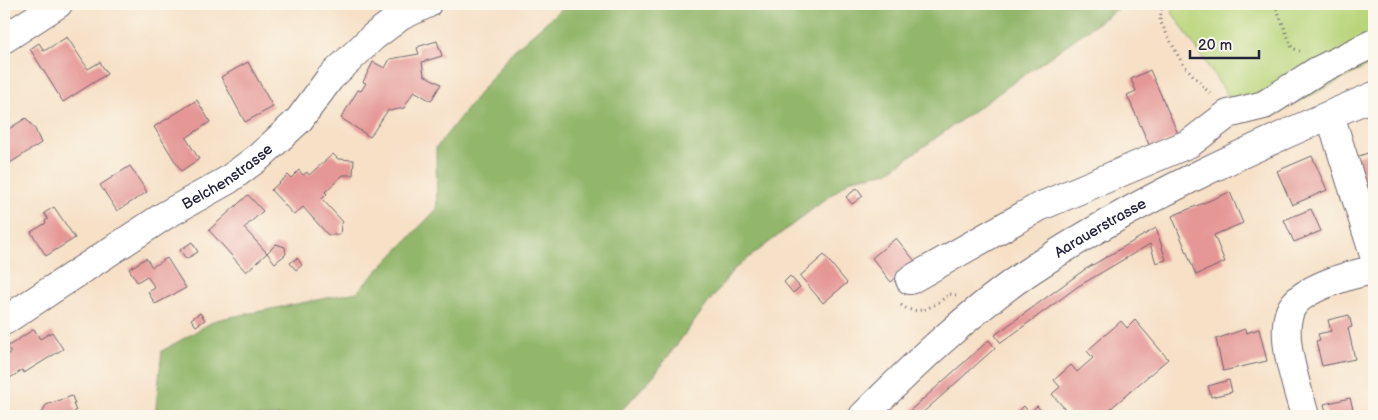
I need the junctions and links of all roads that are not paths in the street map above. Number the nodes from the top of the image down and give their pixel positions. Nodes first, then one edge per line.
1 (58, 4) edge
2 (427, 4) edge
3 (4, 39) edge
4 (1374, 43) edge
5 (1374, 96) edge
6 (1264, 105) junction
7 (1330, 115) junction
8 (1274, 140) junction
9 (1374, 255) edge
10 (1374, 270) edge
11 (910, 280) dead end
12 (4, 320) edge
13 (863, 416) edge
14 (1305, 416) edge

1 - 3 street
2 - 12 street, Belchenstrasse
4 - 6 street
5 - 7 street, Aarauerstrasse
6 - 8 street
6 - 11 street
7 - 8 street, Aarauerstrasse
7 - 9 street
8 - 13 street, Aarauerstrasse
10 - 14 street

